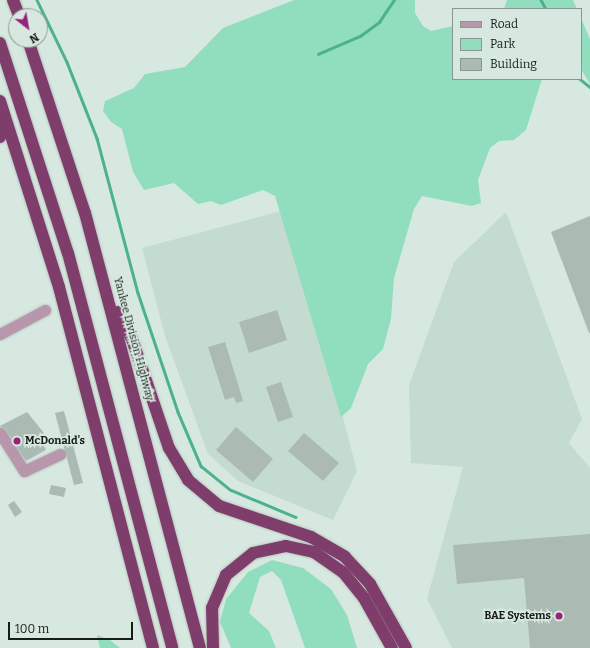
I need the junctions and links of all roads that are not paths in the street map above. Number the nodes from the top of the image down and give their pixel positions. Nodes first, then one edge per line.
1 (0, 43) edge
2 (31, 48) edge
3 (2, 106) edge
4 (0, 137) edge
5 (108, 295) junction
6 (45, 310) dead end
7 (0, 334) edge
8 (0, 434) edge
9 (60, 454) dead end
10 (153, 648) edge
11 (172, 648) edge
12 (200, 648) edge
13 (213, 648) edge
14 (392, 648) edge
15 (406, 648) edge

1 - 11 highway
2 - 5 highway, Yankee Division Highway
3 - 4 highway
3 - 10 highway
5 - 12 highway, Yankee Division Highway
5 - 15 highway
6 - 7 lane
8 - 9 lane
13 - 14 highway

